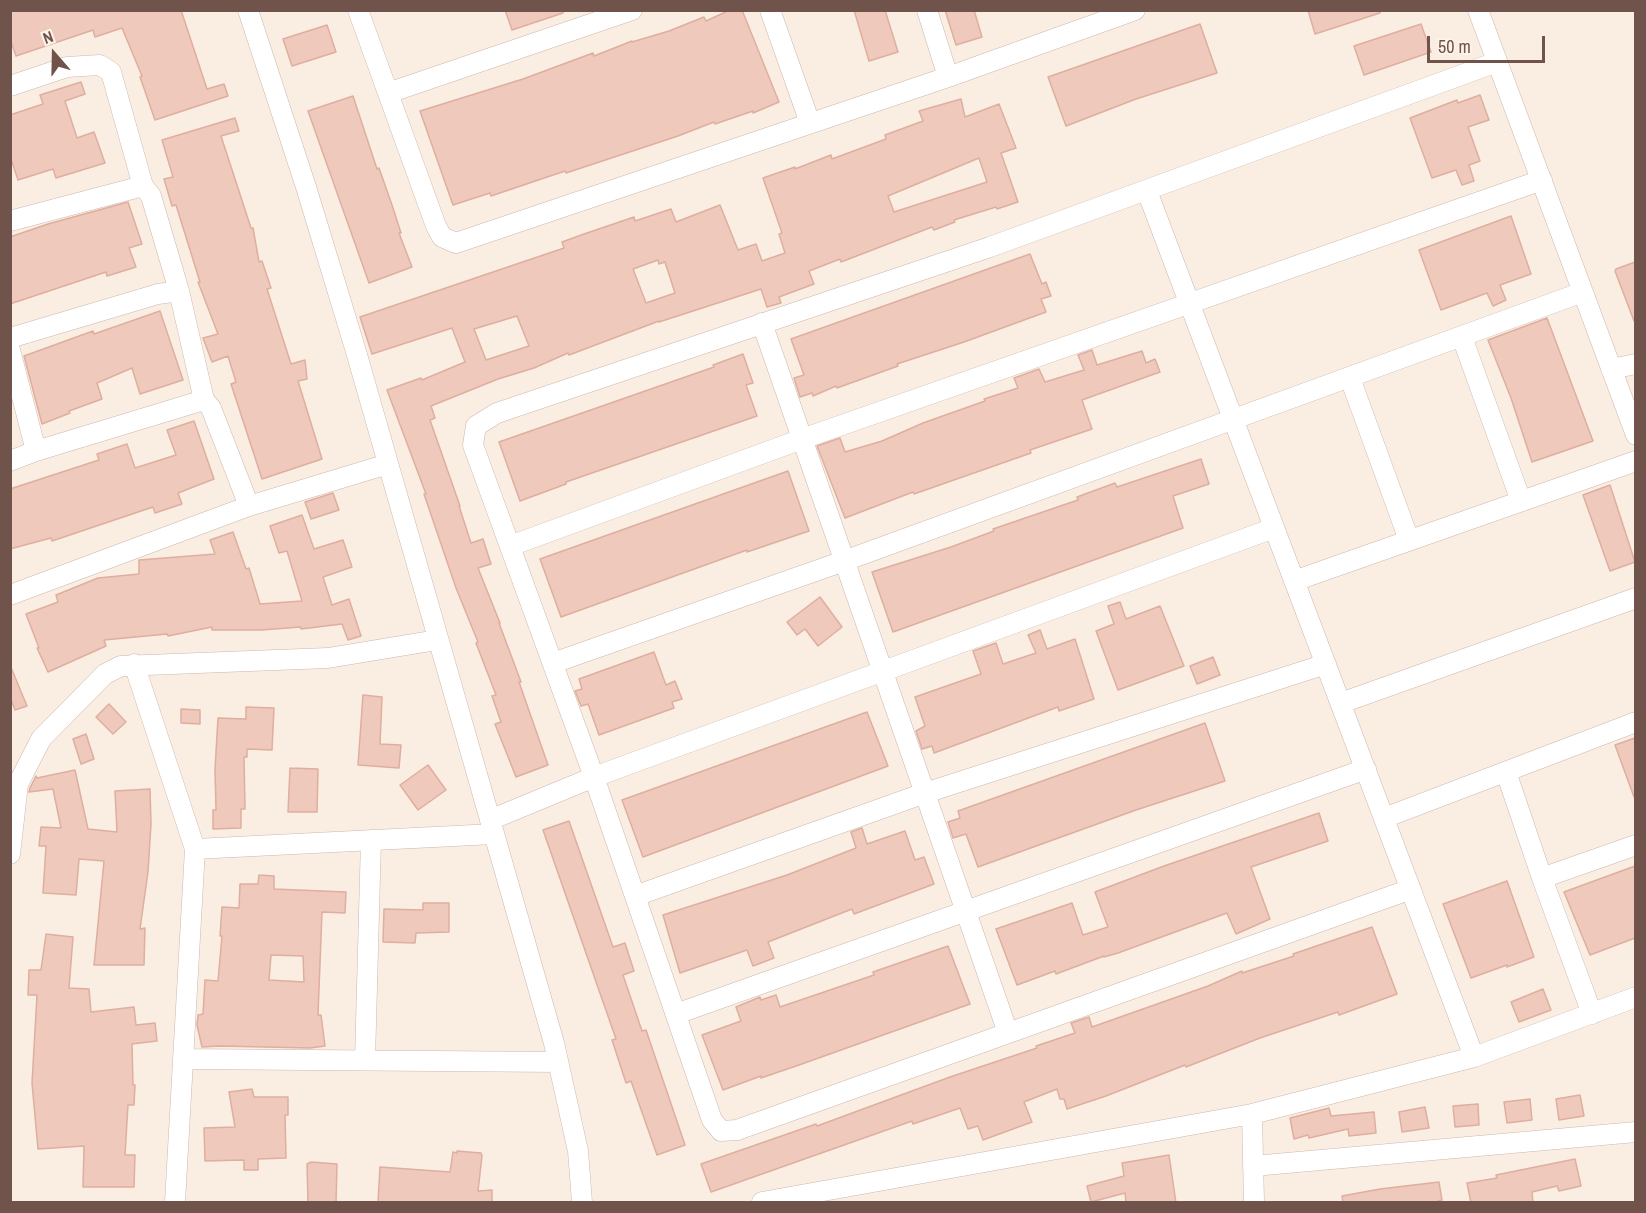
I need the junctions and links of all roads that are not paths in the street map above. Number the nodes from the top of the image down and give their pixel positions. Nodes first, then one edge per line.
1 (248, 10) edge
2 (358, 10) edge
3 (632, 10) edge
4 (770, 10) edge
5 (927, 10) edge
6 (1135, 10) edge
7 (1478, 10) edge
8 (1497, 62) junction
9 (948, 77) junction
10 (10, 86) edge
11 (388, 93) junction
12 (810, 123) junction
13 (1542, 180) junction
14 (142, 186) junction
15 (1147, 190) junction
16 (10, 221) edge
17 (179, 291) junction
18 (1583, 292) junction
19 (1189, 303) junction
20 (762, 324) junction
21 (1462, 337) junction
22 (10, 338) edge
23 (10, 350) edge
24 (1635, 364) edge
25 (1611, 369) junction
26 (1350, 378) junction
27 (204, 400) junction
28 (1234, 421) junction
29 (1635, 435) edge
30 (802, 439) junction
31 (36, 451) junction
32 (10, 461) edge
33 (1635, 461) edge
34 (388, 464) junction
35 (1521, 501) junction
36 (249, 506) junction
37 (1274, 528) junction
38 (1409, 540) junction
39 (510, 546) junction
40 (844, 561) junction
41 (1294, 581) junction
42 (10, 595) edge
43 (1635, 598) edge
44 (437, 640) junction
45 (553, 663) junction
46 (134, 664) junction
47 (1326, 664) junction
48 (882, 671) junction
49 (1341, 703) junction
50 (1635, 722) edge
51 (1366, 769) junction
52 (1506, 772) junction
53 (594, 777) junction
54 (925, 794) junction
55 (1384, 818) junction
56 (492, 827) junction
57 (372, 840) junction
58 (1635, 845) edge
59 (195, 849) junction
60 (10, 854) edge
61 (1542, 878) junction
62 (1411, 889) junction
63 (635, 896) junction
64 (966, 911) junction
65 (1635, 997) edge
66 (675, 1014) junction
67 (1592, 1014) junction
68 (1008, 1033) junction
69 (1474, 1057) junction
70 (183, 1059) junction
71 (365, 1060) junction
72 (558, 1062) junction
73 (1252, 1114) junction
74 (1635, 1131) edge
75 (1253, 1166) junction
76 (175, 1203) edge
77 (582, 1203) edge
78 (762, 1203) edge
79 (1254, 1203) edge

1 - 34 street
2 - 11 street
3 - 11 street
4 - 12 street
5 - 9 street
6 - 9 street
7 - 8 street
8 - 13 street
8 - 15 street
9 - 12 street
10 - 14 street
11 - 12 street
13 - 18 street
13 - 19 street
14 - 16 street
14 - 17 street
15 - 19 street
15 - 20 street
17 - 22 street
17 - 27 street
18 - 21 street
18 - 25 street
19 - 28 street
19 - 30 street
20 - 30 street
20 - 39 street
21 - 26 street
21 - 35 street
23 - 31 street
24 - 25 street
25 - 29 street
26 - 28 street
26 - 38 street
27 - 31 street
27 - 36 street
28 - 37 street
28 - 40 street
30 - 39 street
30 - 40 street
31 - 32 street
33 - 35 street
34 - 36 street
34 - 44 street
35 - 38 street
36 - 42 street
37 - 41 street
37 - 48 street
38 - 41 street
39 - 45 street
40 - 45 street
40 - 48 street
41 - 47 street
43 - 49 street
44 - 46 street
44 - 56 street
45 - 53 street
46 - 59 street
46 - 60 street
47 - 49 street
47 - 54 street
48 - 53 street
48 - 54 street
49 - 51 street
50 - 52 street
51 - 55 street
51 - 64 street
52 - 55 street
52 - 61 street
53 - 56 street
53 - 63 street
54 - 63 street
54 - 64 street
55 - 62 street
56 - 57 street
56 - 72 street
57 - 59 street
57 - 71 street
58 - 61 street
59 - 70 street
61 - 67 street
62 - 68 street
62 - 69 street
63 - 66 street
64 - 66 street
64 - 68 street
65 - 67 street
66 - 68 street
67 - 69 street
69 - 73 street
70 - 71 street
70 - 76 street
71 - 72 street
72 - 77 street
73 - 75 street
73 - 78 street
74 - 75 street
75 - 79 street

